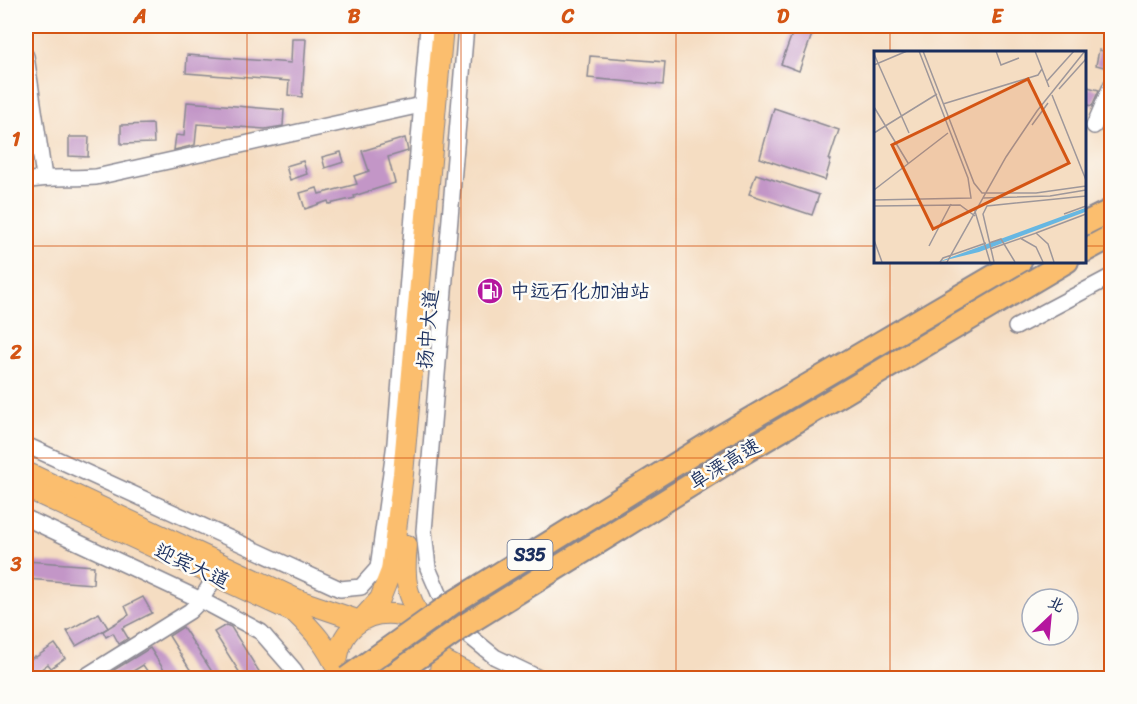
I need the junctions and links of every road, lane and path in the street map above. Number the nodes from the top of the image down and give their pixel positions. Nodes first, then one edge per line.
1 (428, 26) edge
2 (443, 26) edge
3 (454, 26) edge
4 (466, 26) edge
5 (26, 56) edge
6 (1112, 84) edge
7 (421, 105) junction
8 (1094, 126) dead end
9 (44, 177) junction
10 (26, 181) edge
11 (1112, 210) edge
12 (1086, 223) edge
13 (1112, 236) edge
14 (1086, 250) edge
15 (1018, 262) edge
16 (1065, 262) edge
17 (1112, 276) edge
18 (1016, 327) dead end
19 (26, 444) edge
20 (26, 472) edge
21 (26, 488) edge
22 (26, 518) edge
23 (215, 577) junction
24 (201, 600) junction
25 (360, 621) junction
26 (425, 627) junction
27 (440, 669) edge
28 (341, 675) edge
29 (83, 678) edge
30 (299, 678) edge
31 (389, 678) edge
32 (477, 678) edge
33 (539, 678) edge

1 - 7 street
2 - 25 main road, 扬中大道
3 - 26 main road, 扬中大道
4 - 33 street
5 - 9 street
6 - 8 street
7 - 9 street
7 - 19 street
9 - 10 street
11 - 12 highway
13 - 14 highway
15 - 28 highway, 阜溧高速 / S35, bridge
16 - 31 highway, 阜溧高速 / S35, bridge
17 - 18 street
20 - 25 main road, 迎宾大道
21 - 23 main road, 迎宾大道
22 - 24 street
23 - 24 street
23 - 28 main road, 迎宾大道
24 - 29 street
24 - 30 street
25 - 26 main road
25 - 28 main road, 扬中大道
26 - 27 main road, 扬中大道
27 - 32 main road

